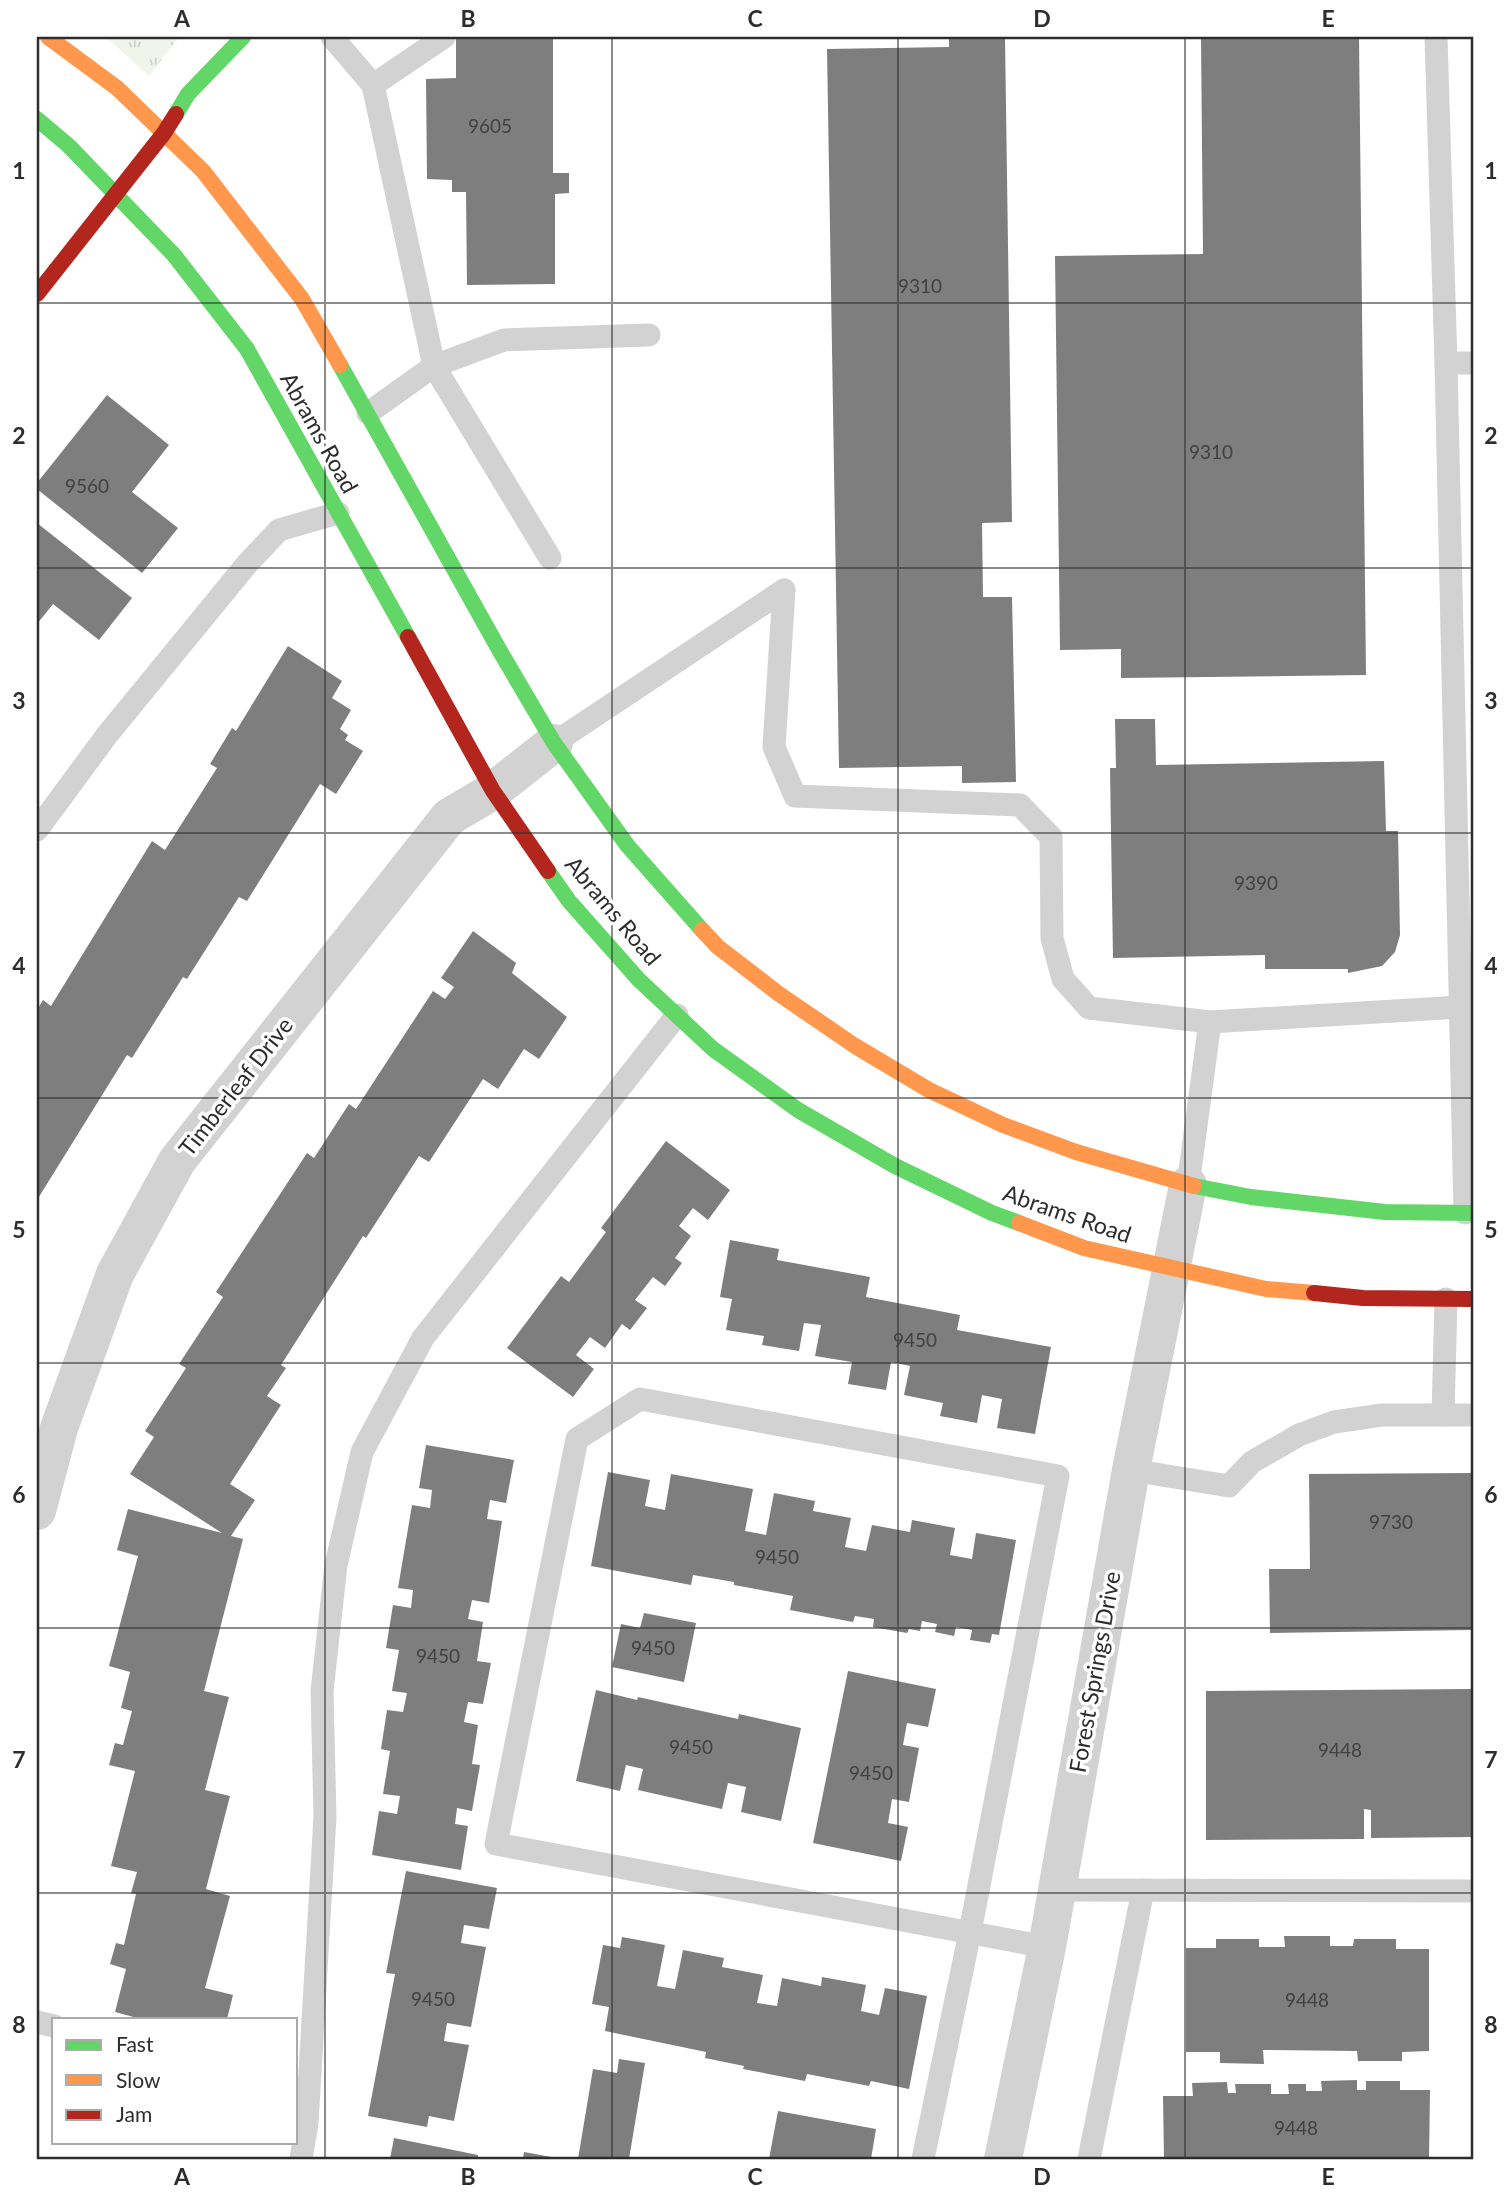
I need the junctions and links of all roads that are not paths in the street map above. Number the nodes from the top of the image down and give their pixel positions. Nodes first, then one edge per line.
1 (48, 37) edge
2 (243, 37) edge
3 (332, 37) edge
4 (444, 37) edge
5 (1436, 37) edge
6 (373, 85) junction
7 (37, 119) edge
8 (164, 133) junction
9 (116, 193) junction
10 (37, 294) edge
11 (649, 335) dead end
12 (1446, 363) junction
13 (1473, 363) edge
14 (434, 366) junction
15 (368, 413) junction
16 (338, 513) junction
17 (550, 558) dead end
18 (554, 743) junction
19 (1464, 764) edge
20 (493, 791) junction
21 (37, 830) edge
22 (1460, 1007) junction
23 (677, 1015) junction
24 (1210, 1022) junction
25 (1188, 1185) junction
26 (1469, 1213) edge
27 (1172, 1269) junction
28 (1446, 1299) junction
29 (1473, 1299) edge
30 (1443, 1415) junction
31 (1473, 1415) edge
32 (1132, 1470) junction
33 (37, 1511) edge
34 (1057, 1890) junction
35 (1143, 1890) junction
36 (1473, 1891) edge
37 (970, 1932) junction
38 (1047, 1947) junction
39 (302, 2083) edge
40 (301, 2159) edge
41 (923, 2159) edge
42 (1003, 2159) edge
43 (1089, 2159) edge

1 - 8 main road
2 - 8 main road
3 - 6 lane
4 - 6 lane
5 - 12 lane
6 - 14 lane
7 - 9 main road, Abrams Road
8 - 9 main road
8 - 15 main road
9 - 10 main road
9 - 16 main road, Abrams Road
11 - 14 lane
12 - 13 lane
12 - 19 lane
14 - 15 lane
14 - 17 lane
15 - 18 main road
16 - 20 main road, Abrams Road
16 - 21 lane
18 - 20 street, Timberleaf Drive
18 - 24 lane
18 - 25 main road
19 - 22 lane
20 - 23 main road, Abrams Road
20 - 33 street, Timberleaf Drive
22 - 24 lane
22 - 26 lane
23 - 27 main road, Abrams Road
23 - 39 lane
24 - 25 lane
25 - 26 main road
25 - 27 street, Forest Springs Drive
27 - 28 main road, Abrams Road
27 - 32 street, Forest Springs Drive
28 - 29 main road, Abrams Road
28 - 30 lane
30 - 31 lane
30 - 32 lane
32 - 34 street, Forest Springs Drive
34 - 35 lane
34 - 38 street, Forest Springs Drive
35 - 36 lane
35 - 43 lane
37 - 37 lane
37 - 38 lane
37 - 41 lane
38 - 42 street, Forest Springs Drive
39 - 40 lane

